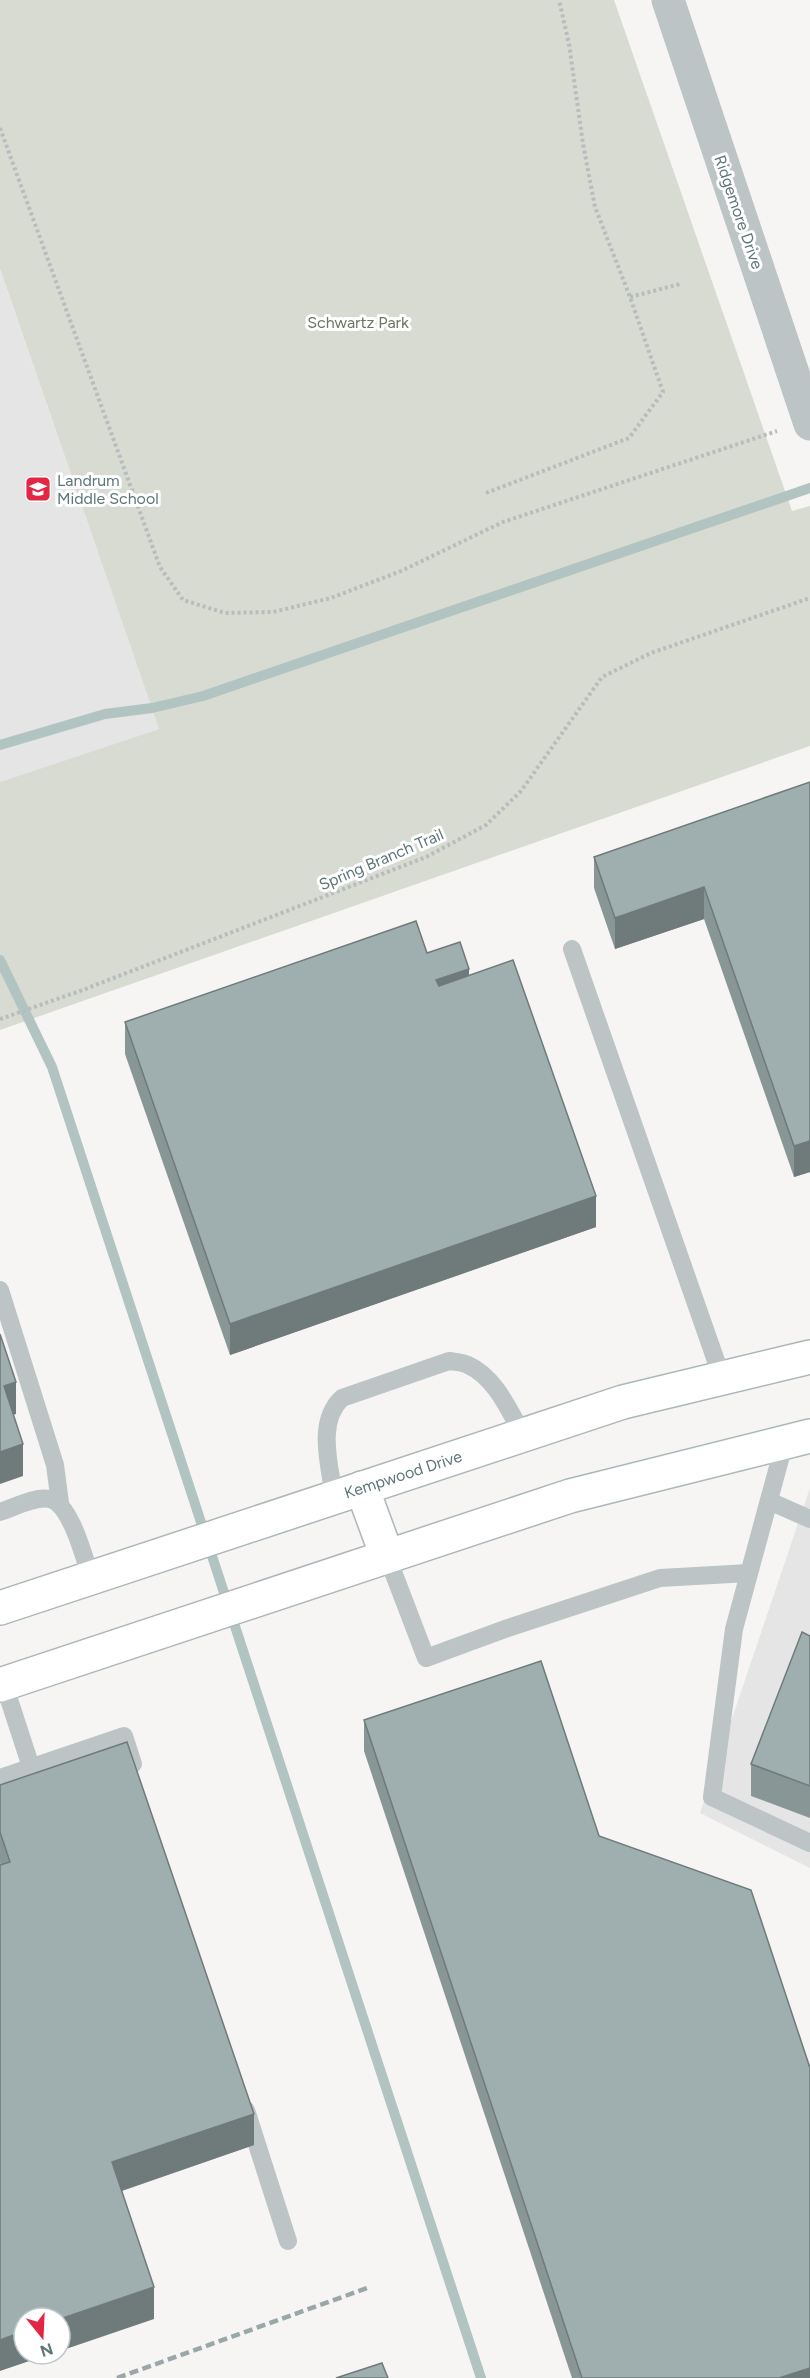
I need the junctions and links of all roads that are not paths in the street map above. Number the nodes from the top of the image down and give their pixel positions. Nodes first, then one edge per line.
1 (668, 0) edge
2 (809, 422) edge
3 (572, 949) dead end
4 (0, 1290) edge
5 (810, 1358) edge
6 (723, 1378) junction
7 (523, 1435) junction
8 (797, 1439) edge
9 (348, 1492) junction
10 (769, 1501) junction
11 (60, 1503) junction
12 (0, 1512) edge
13 (810, 1519) edge
14 (387, 1556) junction
15 (749, 1573) junction
16 (91, 1578) junction
17 (0, 1608) edge
18 (2, 1685) edge
19 (31, 1767) junction
20 (0, 1778) edge
21 (138, 1780) edge
22 (810, 1843) edge
23 (240, 2091) edge
24 (288, 2241) dead end

1 - 2 street, Ridgemore Drive
3 - 6 lane
4 - 11 lane
5 - 6 main road, Kempwood Drive
6 - 7 main road, Kempwood Drive
7 - 9 main road, Kempwood Drive
7 - 9 lane
8 - 10 lane
8 - 14 main road
9 - 14 main road
9 - 16 main road, Kempwood Drive
10 - 13 lane
10 - 15 lane
11 - 12 lane
11 - 16 lane
14 - 15 lane
14 - 18 main road
15 - 22 lane
16 - 17 main road, Kempwood Drive
18 - 19 lane
19 - 20 lane
19 - 21 lane
23 - 24 lane

